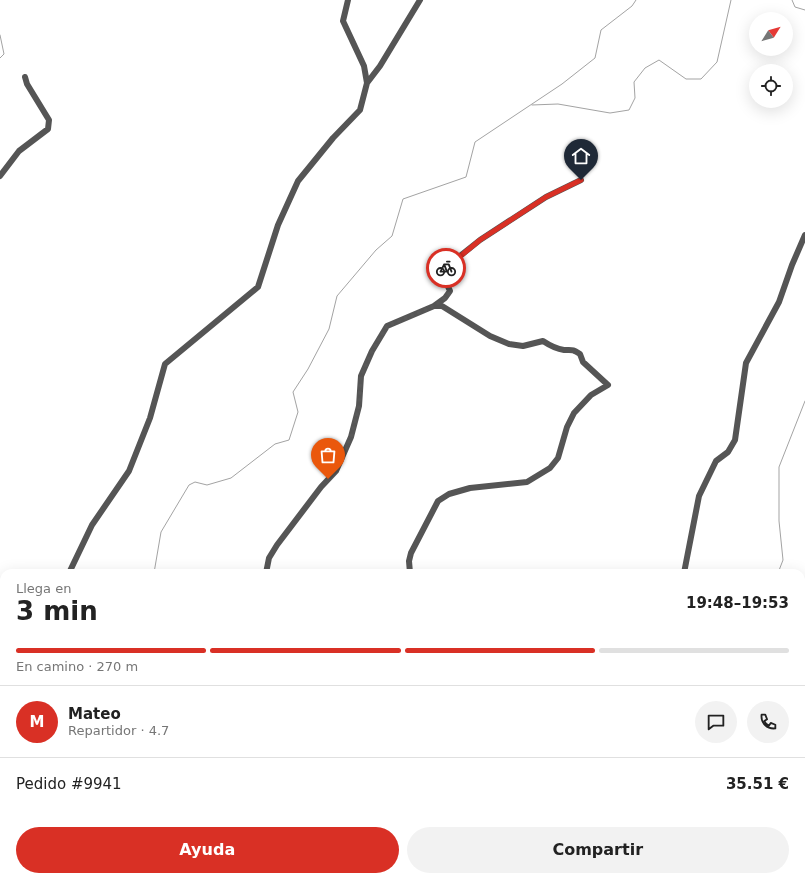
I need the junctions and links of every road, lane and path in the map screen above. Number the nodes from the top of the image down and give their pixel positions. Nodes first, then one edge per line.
1 (348, 0) edge
2 (420, 0) edge
3 (25, 77) dead end
4 (368, 83) junction
5 (0, 176) edge
6 (581, 180) dead end
7 (805, 235) edge
8 (434, 306) junction
9 (71, 569) edge
10 (267, 569) edge
11 (410, 569) edge
12 (685, 569) edge

1 - 4 street
2 - 4 street
3 - 5 street
4 - 9 street
6 - 8 street
7 - 12 street
8 - 10 street
8 - 11 street

